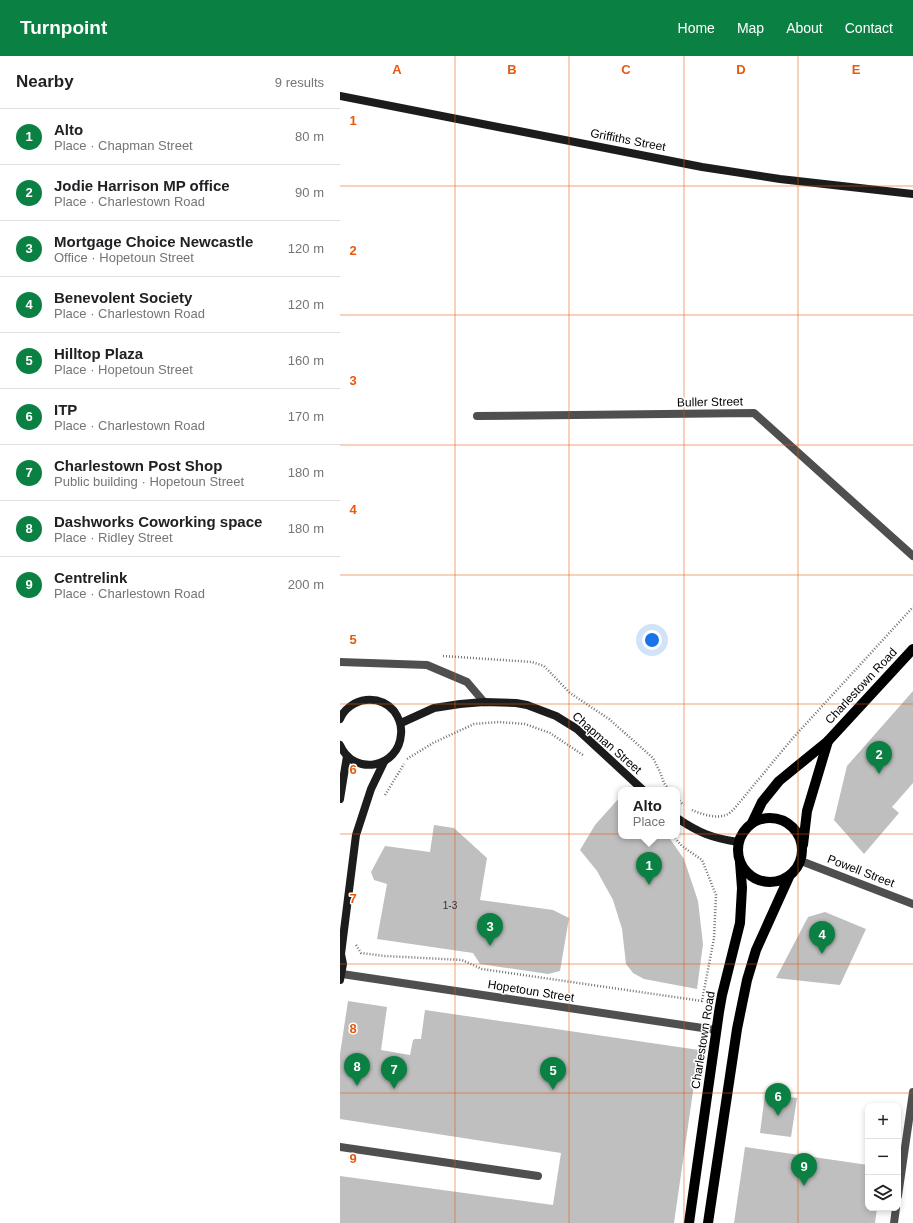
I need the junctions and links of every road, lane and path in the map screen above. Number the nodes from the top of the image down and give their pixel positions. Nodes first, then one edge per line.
1 (340, 96) edge
2 (913, 194) edge
3 (477, 416) dead end
4 (913, 556) edge
5 (913, 607) edge
6 (913, 649) edge
7 (340, 662) edge
8 (484, 702) junction
9 (344, 708) edge
10 (340, 719) edge
11 (401, 723) junction
12 (828, 741) junction
13 (340, 746) edge
14 (347, 756) junction
15 (586, 758) dead end
16 (384, 762) junction
17 (640, 787) edge
18 (340, 799) edge
19 (382, 802) dead end
20 (680, 802) edge
21 (685, 806) dead end
22 (690, 808) dead end
23 (680, 820) edge
24 (752, 822) junction
25 (676, 839) edge
26 (738, 842) junction
27 (802, 849) junction
28 (801, 861) junction
29 (740, 862) junction
30 (790, 876) junction
31 (913, 904) edge
32 (354, 943) dead end
33 (340, 954) edge
34 (341, 977) edge
35 (716, 1030) junction
36 (913, 1092) edge
37 (340, 1147) edge
38 (901, 1175) edge
39 (538, 1176) dead end
40 (896, 1211) edge
41 (689, 1223) edge
42 (708, 1223) edge
43 (894, 1223) edge

1 - 2 street, Griffiths Street
3 - 4 street, Buller Street
5 - 22 path
6 - 12 main road, Charlestown Road
7 - 8 street
8 - 11 street, Chapman Street
8 - 17 street, Chapman Street
9 - 10 street
9 - 11 street
11 - 16 street
12 - 24 main road, Charlestown Road
12 - 27 main road, Charlestown Road
13 - 14 street
14 - 16 street
14 - 18 street
15 - 19 path
16 - 33 street
20 - 21 path
23 - 26 street
24 - 26 main road
24 - 27 main road
25 - 32 path
26 - 29 main road
27 - 28 main road
28 - 30 main road
28 - 31 street, Powell Street
29 - 30 main road
29 - 35 main road, Charlestown Road
30 - 42 main road
33 - 34 street
34 - 35 street, Hopetoun Street
35 - 41 main road, Charlestown Road
36 - 38 street
37 - 39 street
40 - 43 street

